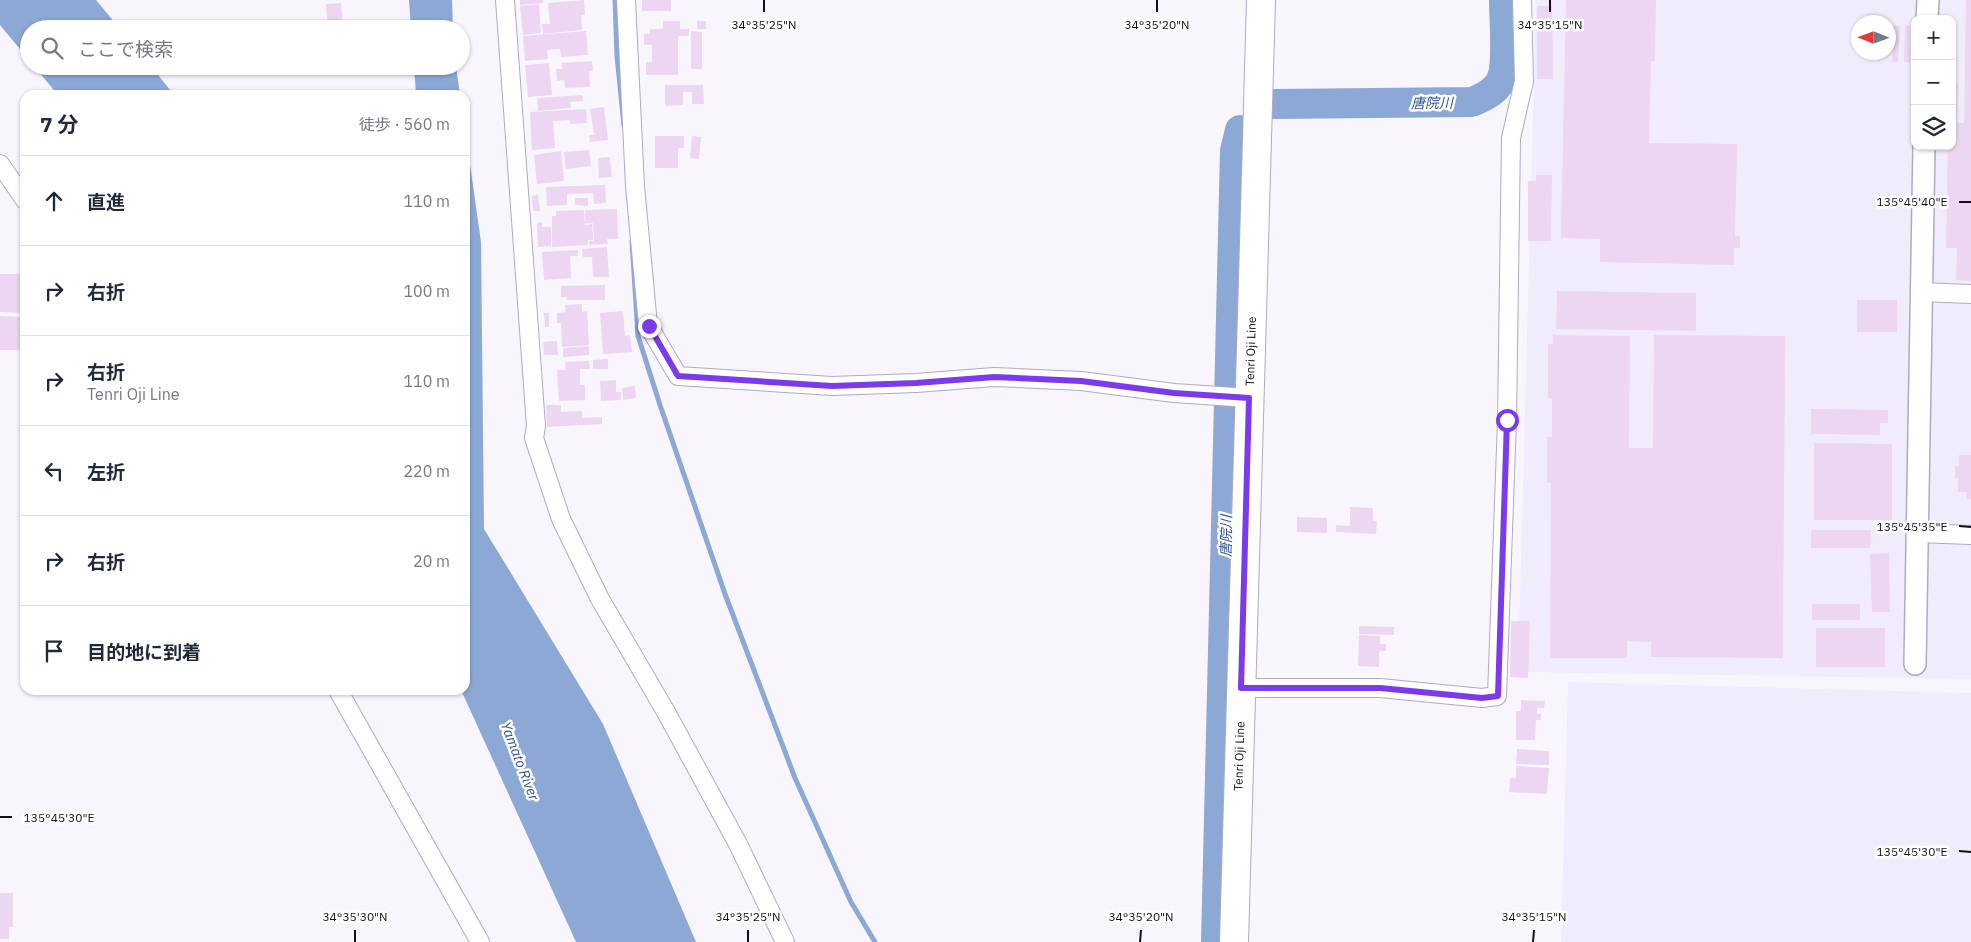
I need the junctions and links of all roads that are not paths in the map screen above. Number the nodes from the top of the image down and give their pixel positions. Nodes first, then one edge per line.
1 (505, 0) edge
2 (626, 0) edge
3 (1262, 0) edge
4 (1522, 0) edge
5 (1928, 0) edge
6 (1927, 15) edge
7 (1924, 150) edge
8 (0, 164) edge
9 (20, 193) edge
10 (1921, 292) junction
11 (1971, 294) edge
12 (1249, 398) junction
13 (1917, 534) junction
14 (1971, 535) edge
15 (1915, 664) dead end
16 (1241, 688) junction
17 (341, 695) edge
18 (480, 942) edge
19 (786, 942) edge
20 (1234, 942) edge

1 - 19 street
2 - 12 street
3 - 12 main road, Tenri Oji Line
4 - 16 street
5 - 6 street
7 - 10 street
8 - 9 street
10 - 11 street
10 - 13 street
12 - 16 main road, Tenri Oji Line
13 - 14 street
13 - 15 street
16 - 20 main road, Tenri Oji Line
17 - 18 street

